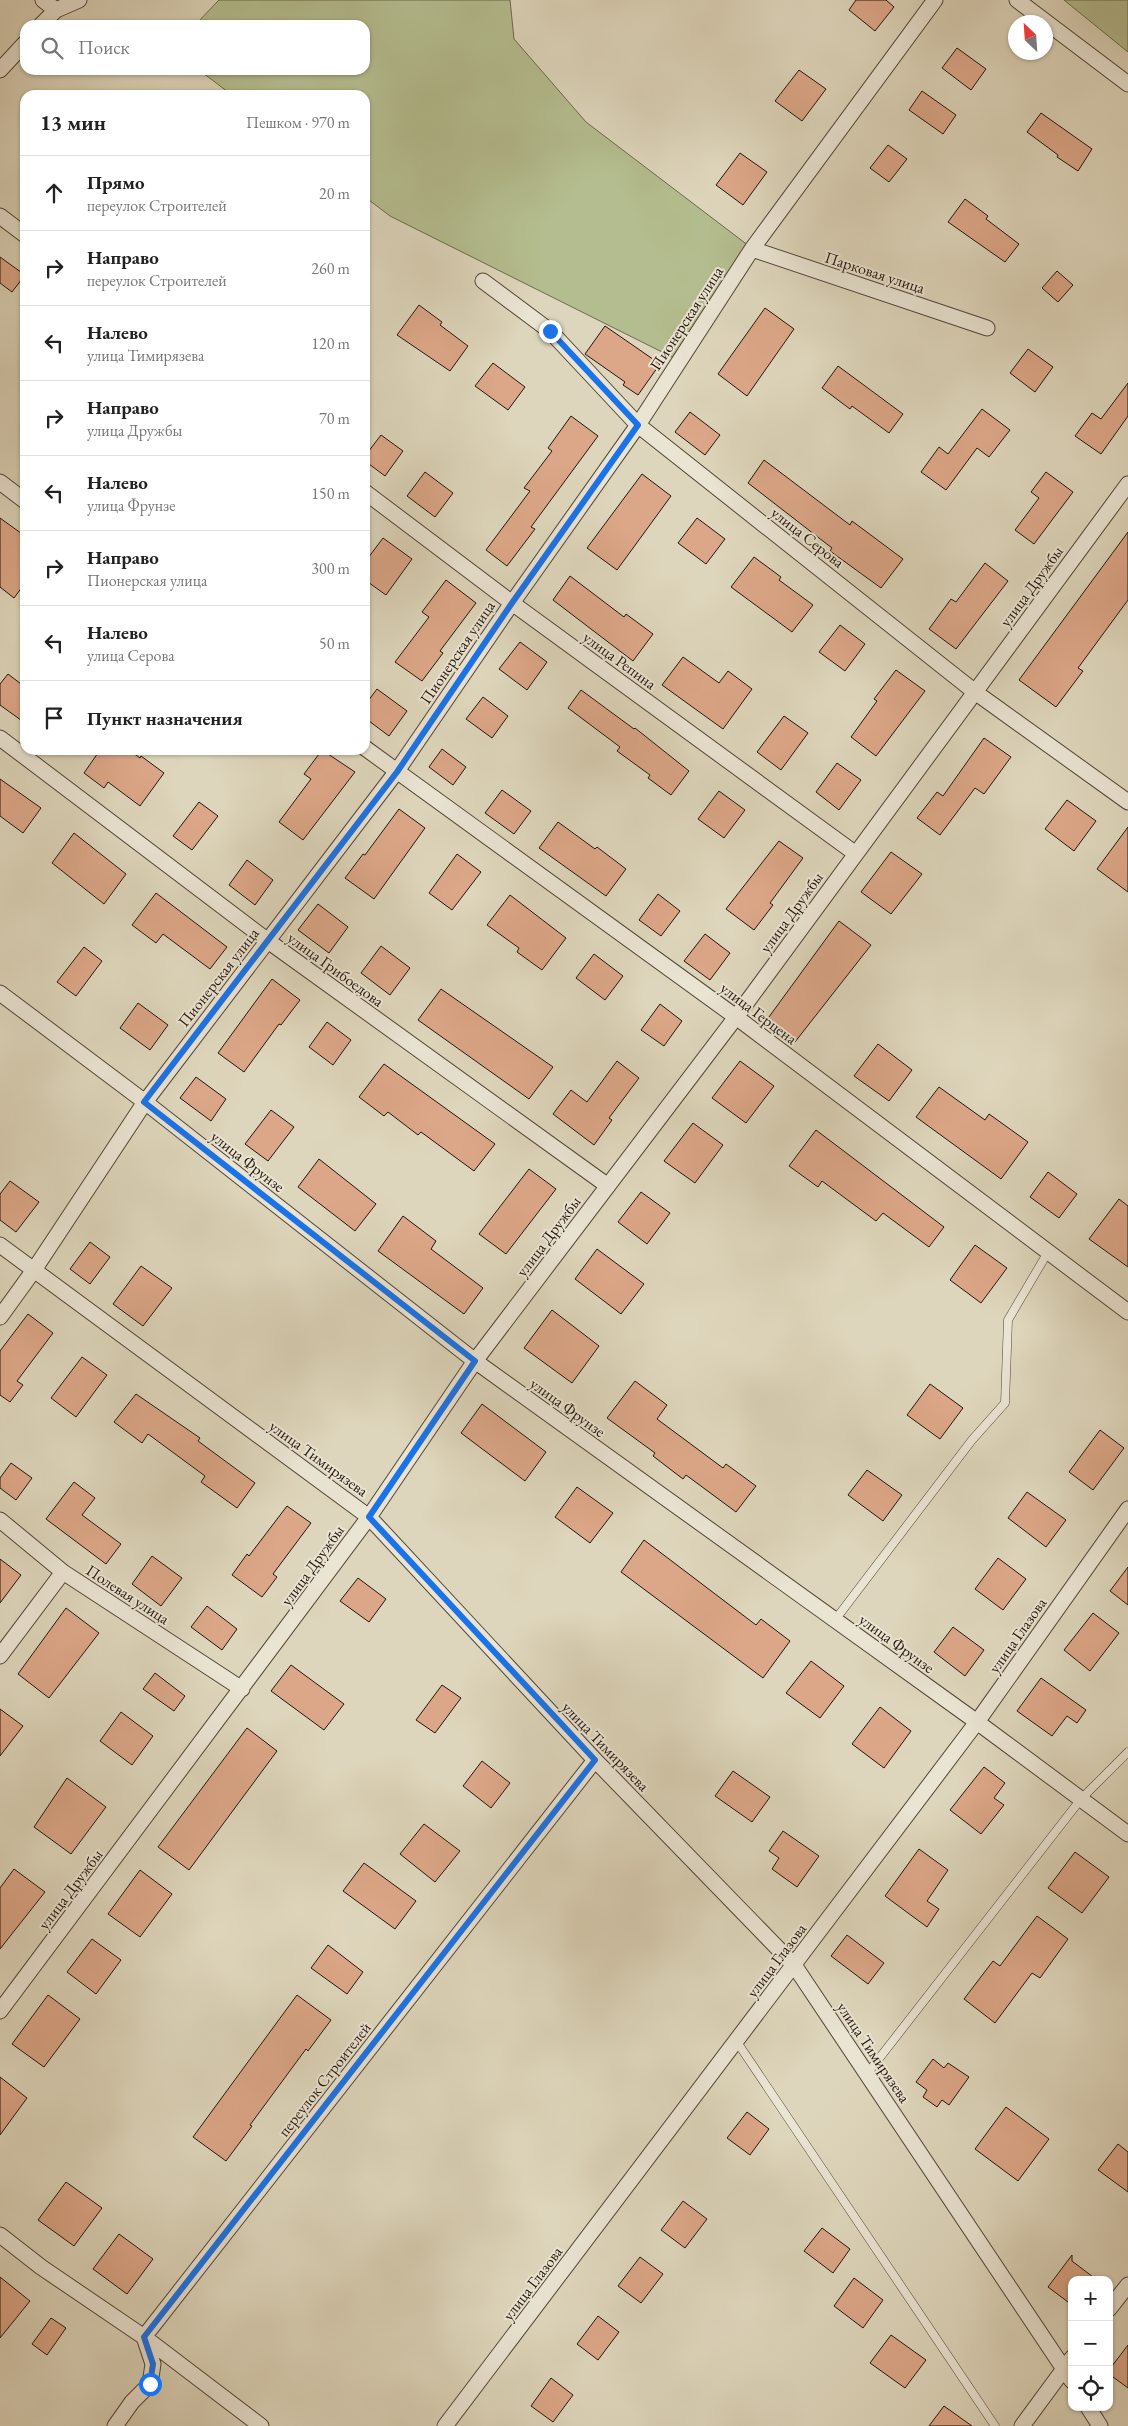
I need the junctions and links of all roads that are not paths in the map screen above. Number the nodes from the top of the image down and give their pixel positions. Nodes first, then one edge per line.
1 (43, 0) edge
2 (79, 0) edge
3 (935, 0) edge
4 (1017, 0) edge
5 (56, 10) junction
6 (46, 20) edge
7 (20, 48) edge
8 (0, 70) edge
9 (1128, 84) edge
10 (0, 216) edge
11 (20, 231) edge
12 (752, 249) junction
13 (482, 282) dead end
14 (987, 328) dead end
15 (638, 425) junction
16 (0, 482) edge
17 (1128, 484) edge
18 (20, 496) edge
19 (370, 496) edge
20 (512, 603) junction
21 (975, 692) junction
22 (0, 738) edge
23 (370, 752) edge
24 (20, 753) edge
25 (22, 755) edge
26 (397, 772) junction
27 (1128, 802) edge
28 (856, 854) junction
29 (268, 941) junction
30 (0, 993) edge
31 (736, 1017) junction
32 (144, 1102) junction
33 (608, 1186) junction
34 (0, 1245) edge
35 (1048, 1252) junction
36 (34, 1270) junction
37 (1128, 1312) edge
38 (0, 1317) edge
39 (475, 1361) junction
40 (1128, 1509) edge
41 (369, 1517) junction
42 (0, 1520) edge
43 (63, 1572) junction
44 (835, 1620) junction
45 (0, 1656) edge
46 (242, 1689) junction
47 (977, 1722) junction
48 (1128, 1752) edge
49 (595, 1760) junction
50 (1081, 1798) junction
51 (1128, 1834) edge
52 (794, 1966) junction
53 (0, 2011) edge
54 (737, 2042) junction
55 (867, 2074) junction
56 (0, 2235) edge
57 (1128, 2285) edge
58 (1113, 2304) edge
59 (144, 2337) junction
60 (1068, 2368) edge
61 (1068, 2370) edge
62 (1091, 2411) edge
63 (115, 2426) edge
64 (261, 2426) edge
65 (445, 2426) edge
66 (995, 2426) edge
67 (1022, 2426) edge
68 (1100, 2426) edge

1 - 5 street
2 - 5 street
3 - 12 street, Пионерская улица
4 - 9 street
5 - 6 street
7 - 8 street
10 - 11 street
12 - 14 street, Парковая улица
12 - 15 street, Пионерская улица
13 - 15 street, улица Серова
15 - 20 street, Пионерская улица
15 - 21 street, улица Серова
16 - 18 street
17 - 21 street, улица Дружбы
19 - 20 street, улица Репина
20 - 26 street, Пионерская улица
20 - 28 street, улица Репина
21 - 27 street, улица Серова
21 - 28 street, улица Дружбы
22 - 24 street, улица Грибоедова
23 - 26 street, улица Герцена
25 - 29 street, улица Грибоедова
26 - 29 street, Пионерская улица
26 - 31 street, улица Герцена
28 - 31 street, улица Дружбы
29 - 32 street, Пионерская улица
29 - 33 street, улица Грибоедова
30 - 32 street, улица Фрунзе
31 - 33 street, улица Дружбы
31 - 35 street, улица Герцена
32 - 36 street, Пионерская улица
32 - 39 street, улица Фрунзе
33 - 39 street, улица Дружбы
34 - 36 street, улица Тимирязева
35 - 37 street, улица Герцена
35 - 44 lane
36 - 38 street, Пионерская улица
36 - 41 street, улица Тимирязева
39 - 41 street, улица Дружбы
39 - 44 street, улица Фрунзе
40 - 47 street, улица Глазова
41 - 46 street, улица Дружбы
41 - 49 street, улица Тимирязева
42 - 43 street, Полевая улица
43 - 45 street
43 - 46 street, Полевая улица
44 - 47 street, улица Фрунзе
46 - 53 street, улица Дружбы
47 - 50 street, улица Фрунзе
47 - 52 street, улица Глазова
48 - 50 lane
49 - 52 street, улица Тимирязева
49 - 59 street, переулок Строителей
50 - 51 street, улица Фрунзе
50 - 55 lane
52 - 54 street, улица Глазова
52 - 55 street, улица Тимирязева
54 - 65 street, улица Глазова
54 - 66 lane
55 - 60 street, улица Тимирязева
56 - 59 street
57 - 58 street
59 - 63 street
59 - 64 street
61 - 67 street
62 - 68 street

